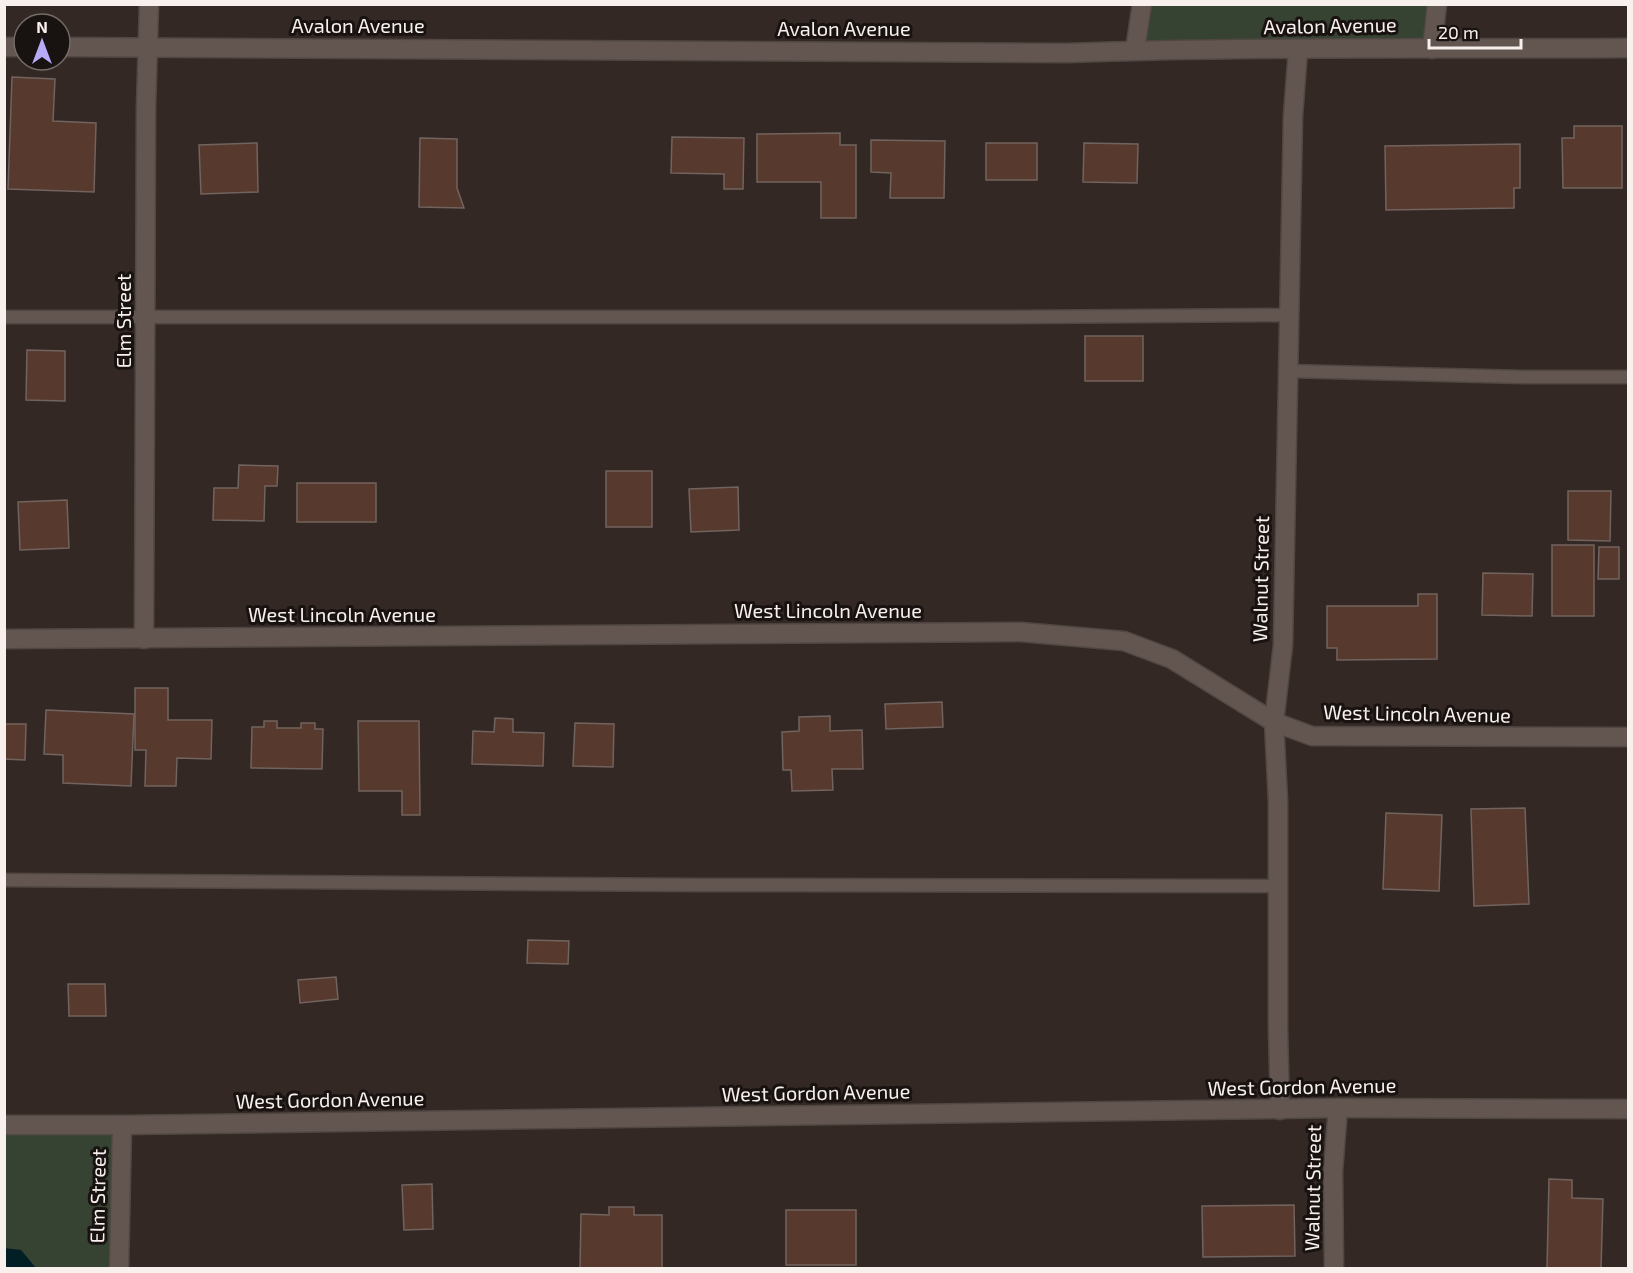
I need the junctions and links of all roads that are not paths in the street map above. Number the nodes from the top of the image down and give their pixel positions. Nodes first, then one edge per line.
1 (149, 4) edge
2 (1142, 4) edge
3 (1437, 4) edge
4 (72, 47) edge
5 (149, 48) junction
6 (1432, 48) junction
7 (1629, 48) edge
8 (1135, 50) junction
9 (1298, 50) junction
10 (1289, 315) junction
11 (4, 317) edge
12 (147, 317) junction
13 (1288, 371) junction
14 (1629, 377) edge
15 (4, 639) edge
16 (144, 639) junction
17 (1275, 722) junction
18 (1629, 737) edge
19 (4, 880) edge
20 (1278, 886) junction
21 (1338, 1108) junction
22 (1629, 1109) edge
23 (1280, 1110) junction
24 (4, 1125) edge
25 (122, 1125) junction
26 (119, 1269) edge
27 (1334, 1269) edge

1 - 5 street, Elm Street
2 - 8 street
3 - 6 street
4 - 5 street, Avalon Avenue
5 - 8 street, Avalon Avenue
5 - 12 street, Elm Street
6 - 7 street, Avalon Avenue
6 - 9 street, Avalon Avenue
8 - 9 street, Avalon Avenue
9 - 10 street, Walnut Street
10 - 12 lane
10 - 13 street, Walnut Street
11 - 12 lane
12 - 16 street, Elm Street
13 - 14 lane
13 - 17 street, Walnut Street
15 - 16 street, West Lincoln Avenue
16 - 17 street, West Lincoln Avenue
17 - 18 street, West Lincoln Avenue
17 - 20 street, Walnut Street
19 - 20 lane
20 - 23 street, Walnut Street
21 - 22 street, West Gordon Avenue
21 - 23 street, West Gordon Avenue
21 - 27 street, Walnut Street
23 - 25 street, West Gordon Avenue
24 - 25 street, West Gordon Avenue
25 - 26 street, Elm Street

